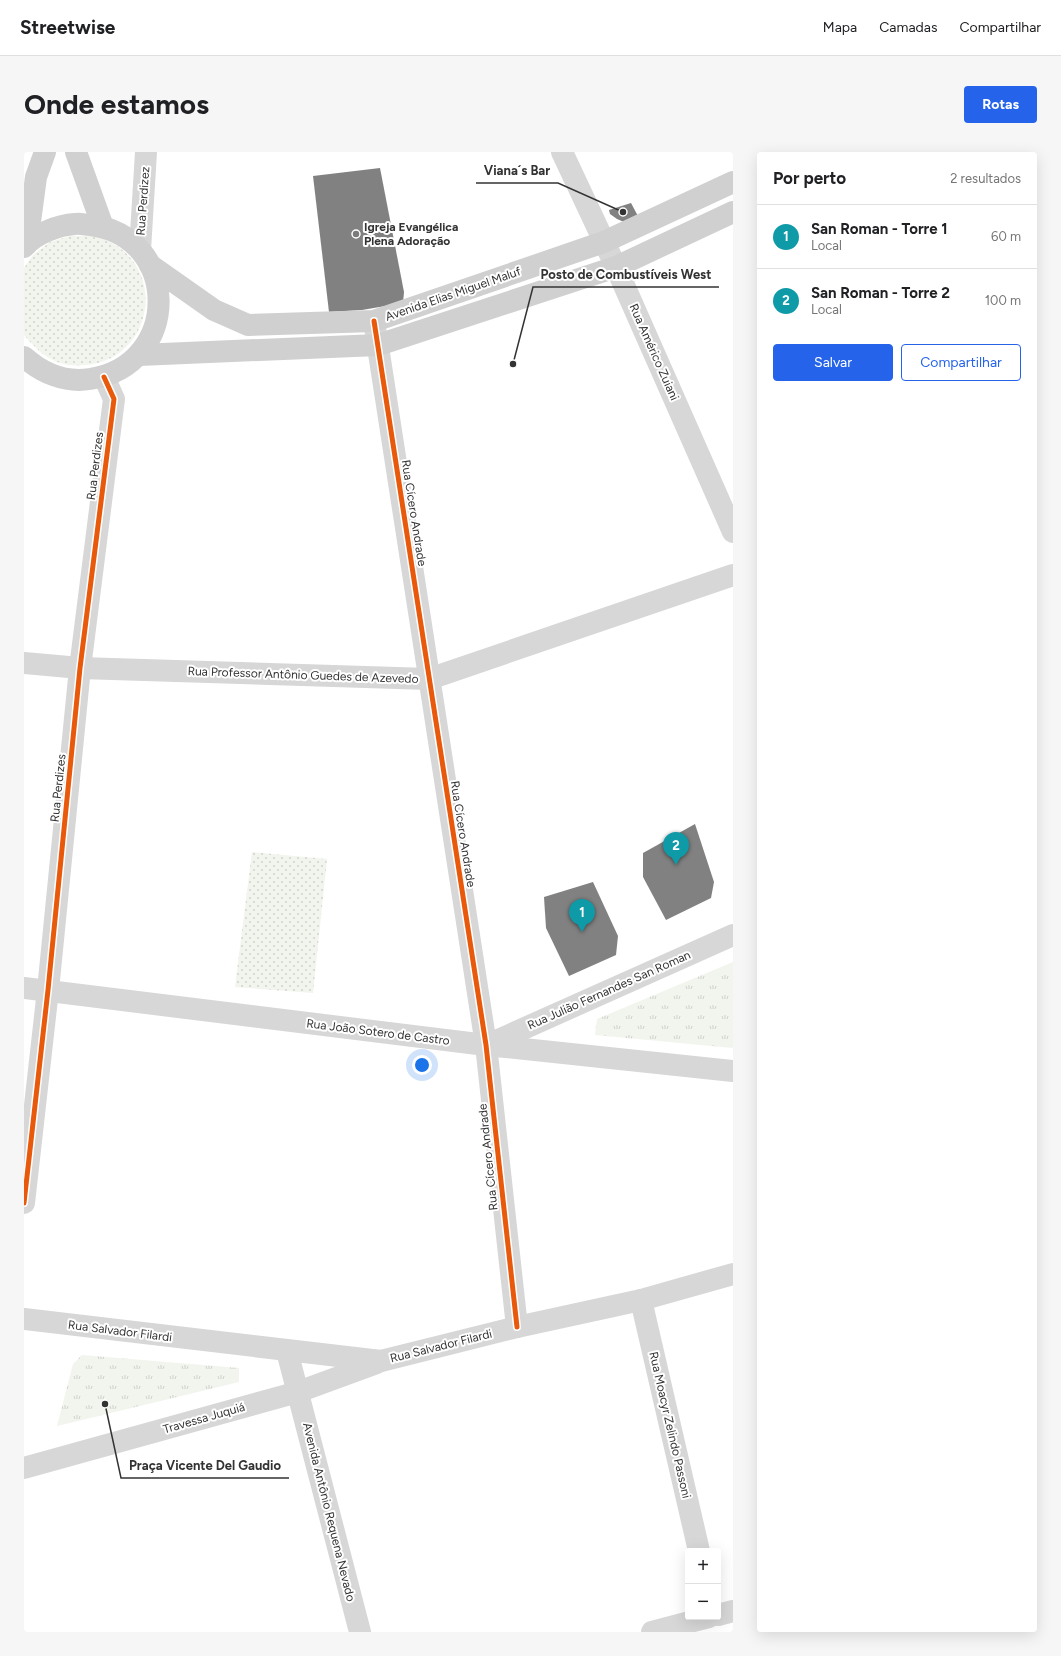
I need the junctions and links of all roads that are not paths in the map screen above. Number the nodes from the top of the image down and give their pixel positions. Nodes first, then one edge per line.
1 (45, 152) edge
2 (76, 152) edge
3 (146, 152) edge
4 (562, 152) edge
5 (30, 178) edge
6 (733, 182) edge
7 (733, 212) edge
8 (103, 227) junction
9 (604, 242) junction
10 (25, 245) edge
11 (145, 258) junction
12 (616, 268) junction
13 (374, 321) junction
14 (378, 345) junction
15 (139, 355) junction
16 (28, 362) edge
17 (104, 377) junction
18 (733, 532) edge
19 (733, 575) edge
20 (24, 663) edge
21 (80, 668) junction
22 (429, 680) junction
23 (733, 935) edge
24 (24, 988) edge
25 (48, 990) junction
26 (486, 1045) junction
27 (733, 1072) edge
28 (24, 1203) edge
29 (733, 1274) edge
30 (641, 1300) junction
31 (24, 1319) edge
32 (517, 1327) junction
33 (287, 1351) junction
34 (381, 1362) junction
35 (298, 1392) junction
36 (24, 1468) edge
37 (698, 1548) edge
38 (733, 1610) edge
39 (721, 1613) edge
40 (698, 1620) edge
41 (716, 1620) edge
42 (360, 1632) edge
43 (652, 1632) edge
44 (719, 1632) edge

1 - 5 main road
2 - 8 main road
3 - 11 street, Rua Perdizez
4 - 9 street, Rua Américo Zuiani
5 - 10 main road
6 - 9 main road, Avenida Elias Miguel Maluf
7 - 12 main road, Avenida Elias Miguel Maluf
8 - 10 main road, Avenida Elias Miguel Maluf
8 - 11 main road, Avenida Elias Miguel Maluf
9 - 12 street, Rua Américo Zuiani
9 - 13 main road, Avenida Elias Miguel Maluf
11 - 13 main road, Avenida Elias Miguel Maluf
11 - 15 main road
12 - 14 main road, Avenida Elias Miguel Maluf
12 - 18 street, Rua Américo Zuiani
13 - 14 street, Rua Cícero Andrade
14 - 15 main road, Avenida Elias Miguel Maluf
14 - 22 street, Rua Cícero Andrade
15 - 17 main road
16 - 17 main road
17 - 21 street, Rua Perdizes
19 - 22 street, Rua Professor Antônio Guedes de Azevedo
20 - 21 street, Rua Professor Antônio Guedes de Azevedo
21 - 22 street, Rua Professor Antônio Guedes de Azevedo
21 - 25 street, Rua Perdizes
22 - 26 street, Rua Cícero Andrade
23 - 26 street, Rua Julião Fernandes San Roman
24 - 25 street, Rua João Sotero de Castro
25 - 26 street, Rua João Sotero de Castro
25 - 28 street, Rua Perdizes
26 - 27 street, Rua João Sotero de Castro
26 - 32 street, Rua Cícero Andrade
29 - 30 street, Rua Salvador Filardi
30 - 32 street, Rua Salvador Filardi
30 - 37 street, Rua Moacyr Zelindo Passoni
31 - 33 street, Rua Salvador Filardi
32 - 34 street, Rua Salvador Filardi
33 - 34 street, Rua Salvador Filardi
33 - 35 street, Avenida Antônio Requena Nevado
34 - 35 street, Travessa Juquiá
35 - 36 street, Travessa Juquiá
35 - 42 street, Avenida Antônio Requena Nevado
38 - 39 street
40 - 43 street
41 - 44 street

